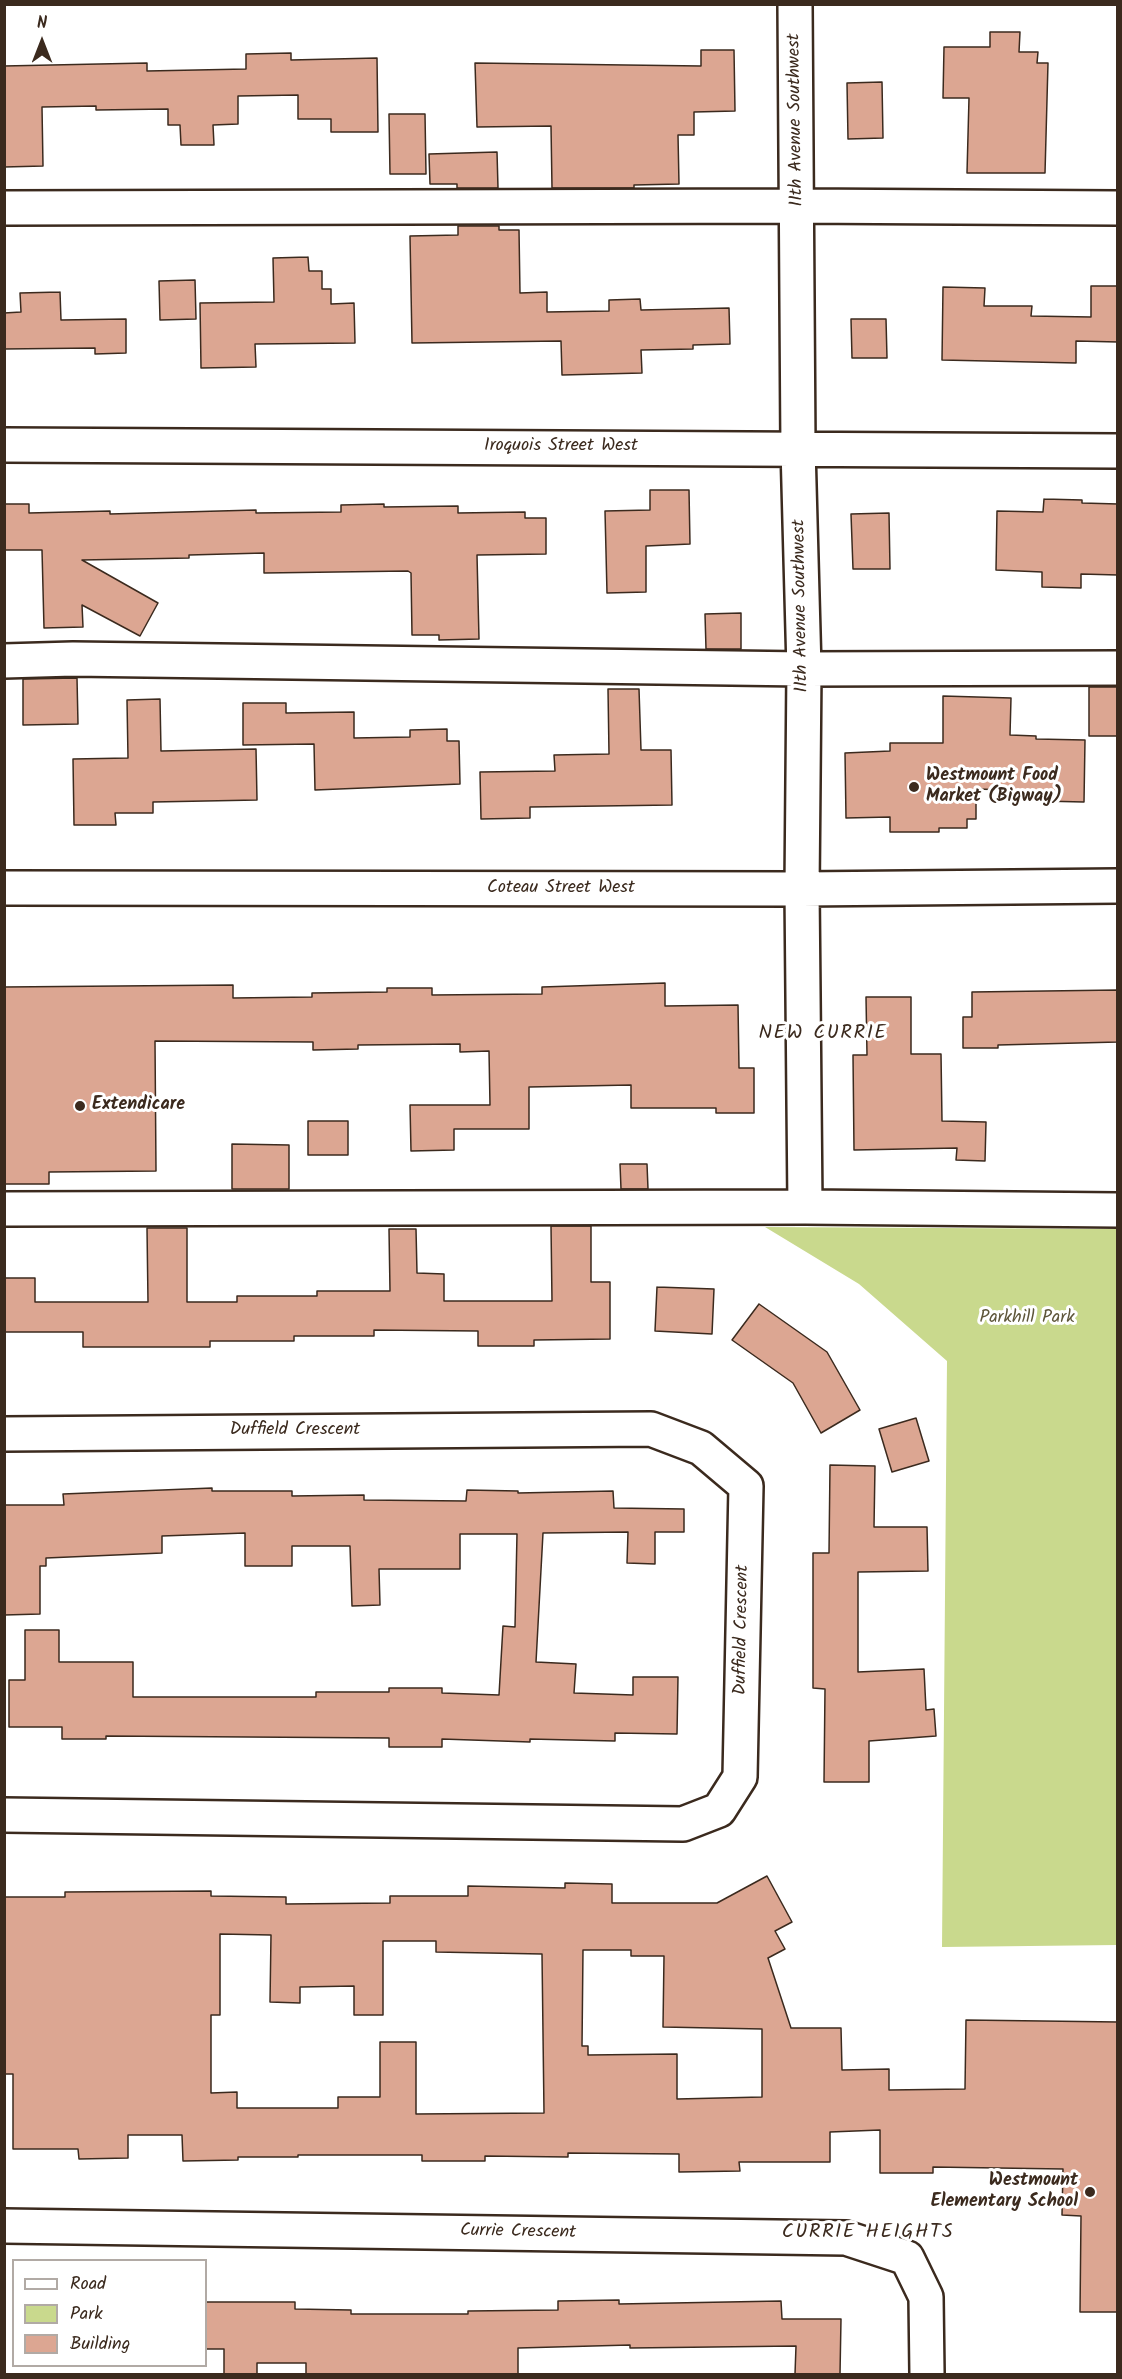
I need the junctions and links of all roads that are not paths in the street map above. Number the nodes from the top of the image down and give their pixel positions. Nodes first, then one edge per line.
1 (795, 4) edge
2 (798, 206) junction
3 (4, 208) edge
4 (1118, 208) edge
5 (4, 445) edge
6 (798, 448) junction
7 (1118, 451) edge
8 (4, 661) edge
9 (1118, 668) edge
10 (804, 669) junction
11 (1118, 886) edge
12 (4, 888) edge
13 (802, 889) junction
14 (805, 1207) junction
15 (4, 1209) edge
16 (1118, 1210) edge
17 (4, 1434) edge
18 (4, 1815) edge
19 (4, 2226) edge
20 (927, 2374) edge

1 - 2 street, 11th Avenue Southwest
2 - 3 street
2 - 4 street
2 - 6 street, 11th Avenue Southwest
5 - 6 street, Iroquois Street West
6 - 7 street, Iroquois Street West
6 - 10 street, 11th Avenue Southwest
8 - 10 street
9 - 10 street
10 - 13 street, 11th Avenue Southwest
11 - 13 street, Coteau Street West
12 - 13 street, Coteau Street West
13 - 14 street, 11th Avenue Southwest
14 - 15 street
14 - 16 street
17 - 18 street, Duffield Crescent
19 - 20 street, Currie Crescent

